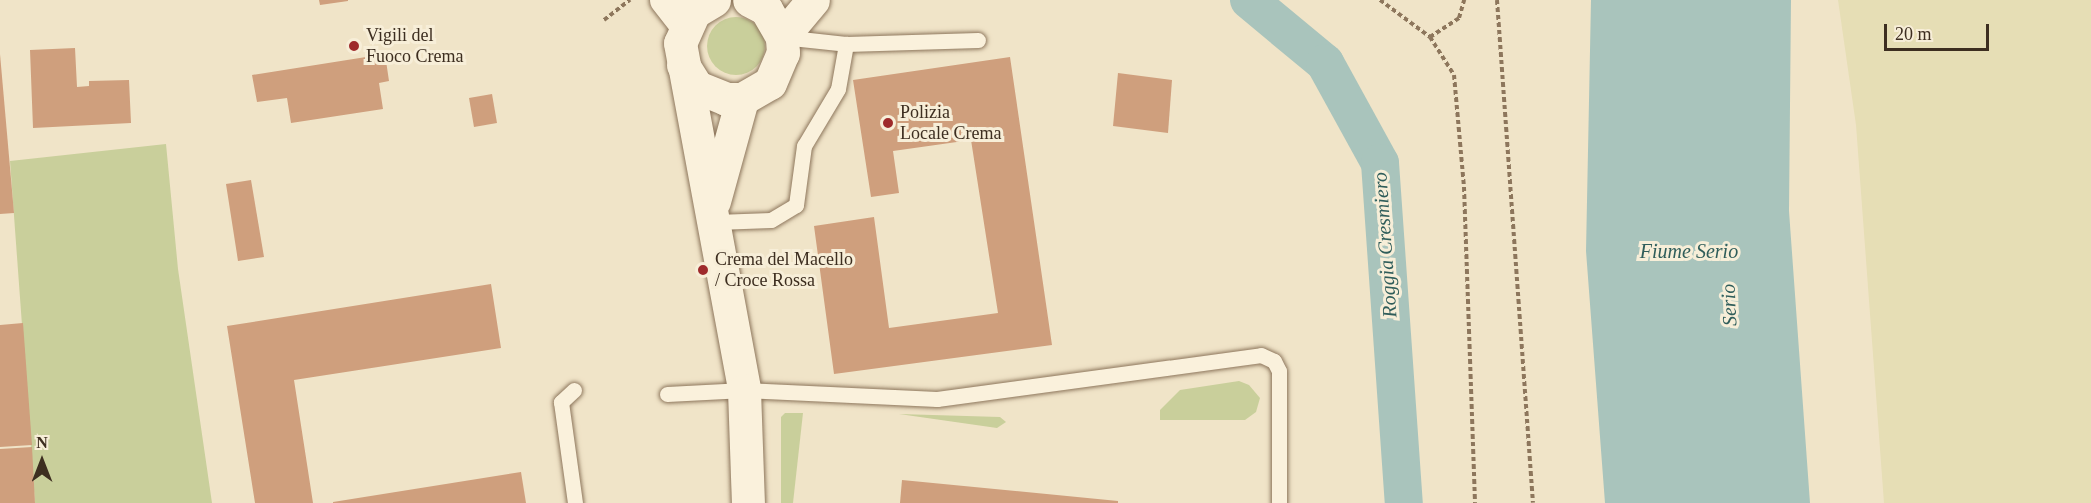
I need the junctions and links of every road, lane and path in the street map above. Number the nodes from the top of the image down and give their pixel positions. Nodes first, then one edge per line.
1 (630, 0) edge
2 (665, 0) edge
3 (714, 0) edge
4 (754, 0) edge
5 (813, 0) edge
6 (1380, 0) edge
7 (1464, 0) edge
8 (1497, 0) edge
9 (604, 20) dead end
10 (685, 26) junction
11 (782, 37) junction
12 (1430, 37) junction
13 (978, 40) dead end
14 (846, 44) junction
15 (681, 60) junction
16 (742, 99) junction
17 (714, 214) junction
18 (574, 390) dead end
19 (744, 390) junction
20 (667, 394) dead end
21 (575, 503) edge
22 (748, 503) edge
23 (1279, 503) edge
24 (1475, 503) edge
25 (1533, 503) edge

1 - 9 path
2 - 10 street
3 - 10 street
4 - 11 street
5 - 11 street
6 - 12 path
7 - 12 path
8 - 25 path
10 - 15 street
11 - 14 lane
11 - 16 street
12 - 24 path
13 - 14 lane
14 - 17 lane
15 - 16 street
15 - 17 street
16 - 17 street
17 - 19 street
18 - 21 lane
19 - 20 lane
19 - 22 street
19 - 23 lane

